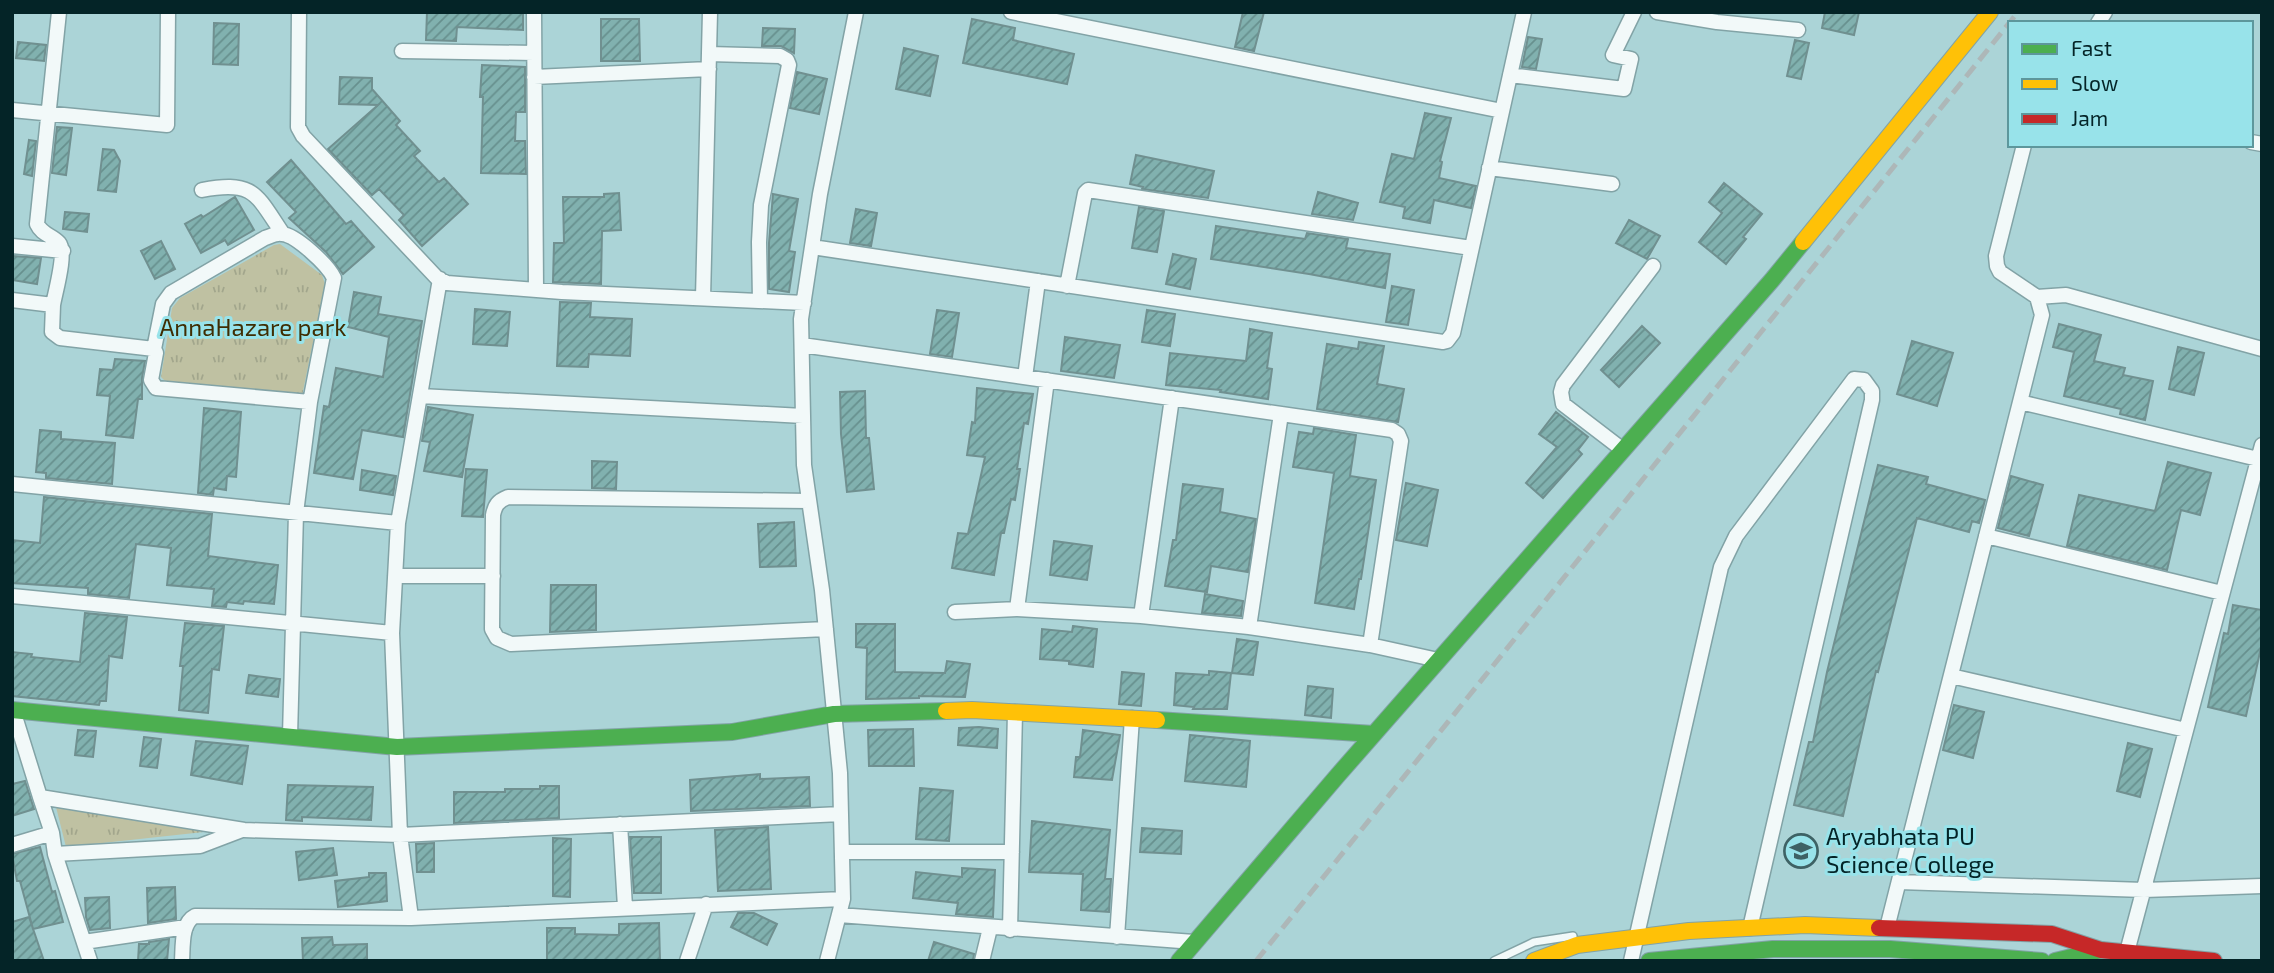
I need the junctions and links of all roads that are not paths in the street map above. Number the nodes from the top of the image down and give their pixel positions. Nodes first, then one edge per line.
1 (59, 12) edge
2 (168, 12) edge
3 (299, 12) edge
4 (534, 12) edge
5 (710, 12) edge
6 (856, 12) edge
7 (1011, 12) edge
8 (1524, 12) edge
9 (1634, 12) edge
10 (1657, 12) edge
11 (1990, 12) edge
12 (1718, 17) edge
13 (1798, 30) dead end
14 (402, 51) dead end
15 (534, 53) junction
16 (709, 54) junction
17 (709, 69) junction
18 (1510, 75) junction
19 (534, 77) junction
20 (12, 110) edge
21 (1502, 110) junction
22 (50, 114) junction
23 (2023, 147) edge
24 (1489, 169) junction
25 (1612, 184) dead end
26 (202, 190) dead end
27 (283, 234) junction
28 (12, 246) edge
29 (812, 247) junction
30 (1471, 248) junction
31 (62, 251) junction
32 (1653, 266) dead end
33 (440, 279) junction
34 (1038, 281) junction
35 (1067, 286) junction
36 (536, 289) junction
37 (2037, 297) junction
38 (703, 298) junction
39 (12, 300) edge
40 (760, 301) junction
41 (804, 303) junction
42 (53, 305) junction
43 (802, 345) junction
44 (154, 349) junction
45 (2262, 349) edge
46 (1025, 377) junction
47 (1047, 380) junction
48 (420, 396) junction
49 (1172, 398) junction
50 (310, 402) junction
51 (2020, 402) junction
52 (1281, 414) junction
53 (803, 416) junction
54 (1623, 450) junction
55 (2260, 452) edge
56 (12, 484) edge
57 (809, 501) junction
58 (296, 513) junction
59 (398, 523) junction
60 (1986, 536) junction
61 (395, 576) junction
62 (493, 576) junction
63 (2222, 593) junction
64 (12, 596) edge
65 (1017, 609) junction
66 (955, 612) dead end
67 (1141, 617) junction
68 (292, 623) junction
69 (1250, 627) junction
70 (826, 629) junction
71 (392, 632) junction
72 (1370, 645) junction
73 (1438, 660) junction
74 (1951, 676) junction
75 (13, 710) edge
76 (1015, 712) junction
77 (834, 713) junction
78 (1132, 718) junction
79 (2186, 730) junction
80 (1374, 734) junction
81 (290, 736) junction
82 (397, 747) junction
83 (40, 797) junction
84 (841, 814) junction
85 (620, 824) junction
86 (244, 830) junction
87 (52, 832) junction
88 (400, 835) junction
89 (12, 845) edge
90 (842, 852) junction
91 (1012, 852) junction
92 (55, 854) junction
93 (1899, 881) junction
94 (2262, 886) edge
95 (2144, 890) junction
96 (843, 899) junction
97 (706, 904) junction
98 (625, 907) junction
99 (839, 915) junction
100 (411, 918) junction
101 (186, 927) junction
102 (990, 928) junction
103 (1750, 928) junction
104 (1887, 928) junction
105 (1616, 929) dead end
106 (1010, 930) junction
107 (1575, 936) dead end
108 (1117, 937) junction
109 (1634, 939) junction
110 (84, 942) junction
111 (1195, 942) junction
112 (2101, 950) junction
113 (2127, 953) junction
114 (90, 961) edge
115 (182, 961) edge
116 (688, 961) edge
117 (827, 961) edge
118 (982, 961) edge
119 (1179, 961) edge
120 (1494, 961) edge
121 (1534, 961) edge
122 (1631, 961) edge
123 (1649, 961) edge
124 (2042, 961) edge
125 (2055, 961) edge
126 (2214, 961) edge

1 - 22 street
2 - 22 street
3 - 33 street
4 - 15 street
5 - 16 street
6 - 29 street
7 - 21 street
8 - 18 street
9 - 18 street
10 - 12 street
11 - 54 street
12 - 13 street
14 - 15 street
15 - 19 street
16 - 17 street
16 - 40 street
17 - 19 street
17 - 38 street
18 - 21 street
19 - 36 street
20 - 22 street
21 - 24 street
22 - 31 street
23 - 37 street
24 - 25 street
24 - 30 street
26 - 27 street
27 - 44 street
27 - 50 street
28 - 31 street
29 - 34 street
29 - 41 street
30 - 35 street
30 - 35 street
31 - 42 street
32 - 54 street
33 - 36 street
33 - 48 street
34 - 35 street
34 - 46 street
36 - 38 street
37 - 45 street
37 - 51 street
38 - 40 street
39 - 42 street
40 - 41 street
41 - 43 street
42 - 44 street
43 - 46 street
43 - 53 street
44 - 50 street
46 - 47 street
47 - 49 street
47 - 65 street
48 - 53 street
48 - 59 street
49 - 52 street
49 - 67 street
50 - 58 street
51 - 55 street
51 - 60 street
52 - 69 street
52 - 72 street
53 - 57 street
54 - 73 street
55 - 63 street
56 - 58 street
57 - 62 street
57 - 70 street
58 - 59 street
58 - 68 street
59 - 61 street
60 - 63 street
60 - 74 street
61 - 62 street
61 - 71 street
62 - 70 street
63 - 79 street
64 - 68 street
65 - 66 street
65 - 67 street
67 - 69 street
68 - 71 street
68 - 81 street
69 - 72 street
70 - 77 street
71 - 82 street
72 - 73 street
73 - 80 street
74 - 79 street
74 - 93 street
75 - 81 street
75 - 83 street
76 - 77 street
76 - 78 street
76 - 91 street
77 - 82 street
77 - 84 street
78 - 80 street
78 - 108 street
79 - 95 street
80 - 111 street
81 - 82 street
82 - 88 street
83 - 86 street
83 - 87 street
84 - 85 street
84 - 90 street
85 - 88 street
85 - 98 street
86 - 88 street
86 - 92 street
87 - 89 street
87 - 92 street
88 - 100 street
90 - 91 street
90 - 96 street
91 - 106 street
92 - 110 street
93 - 95 street
93 - 104 street
94 - 95 street
95 - 113 street
96 - 97 street
96 - 99 street
97 - 98 street
97 - 116 street
98 - 100 street
99 - 102 street
99 - 117 street
100 - 101 street
101 - 110 street
101 - 115 street
102 - 106 street
102 - 118 street
103 - 104 street
103 - 109 street
103 - 109 street
104 - 112 street
105 - 109 lane
106 - 108 street
107 - 120 lane
108 - 111 street
109 - 121 street
109 - 122 street
110 - 114 street
111 - 119 street
112 - 113 street
112 - 125 street
113 - 126 street
123 - 124 street

